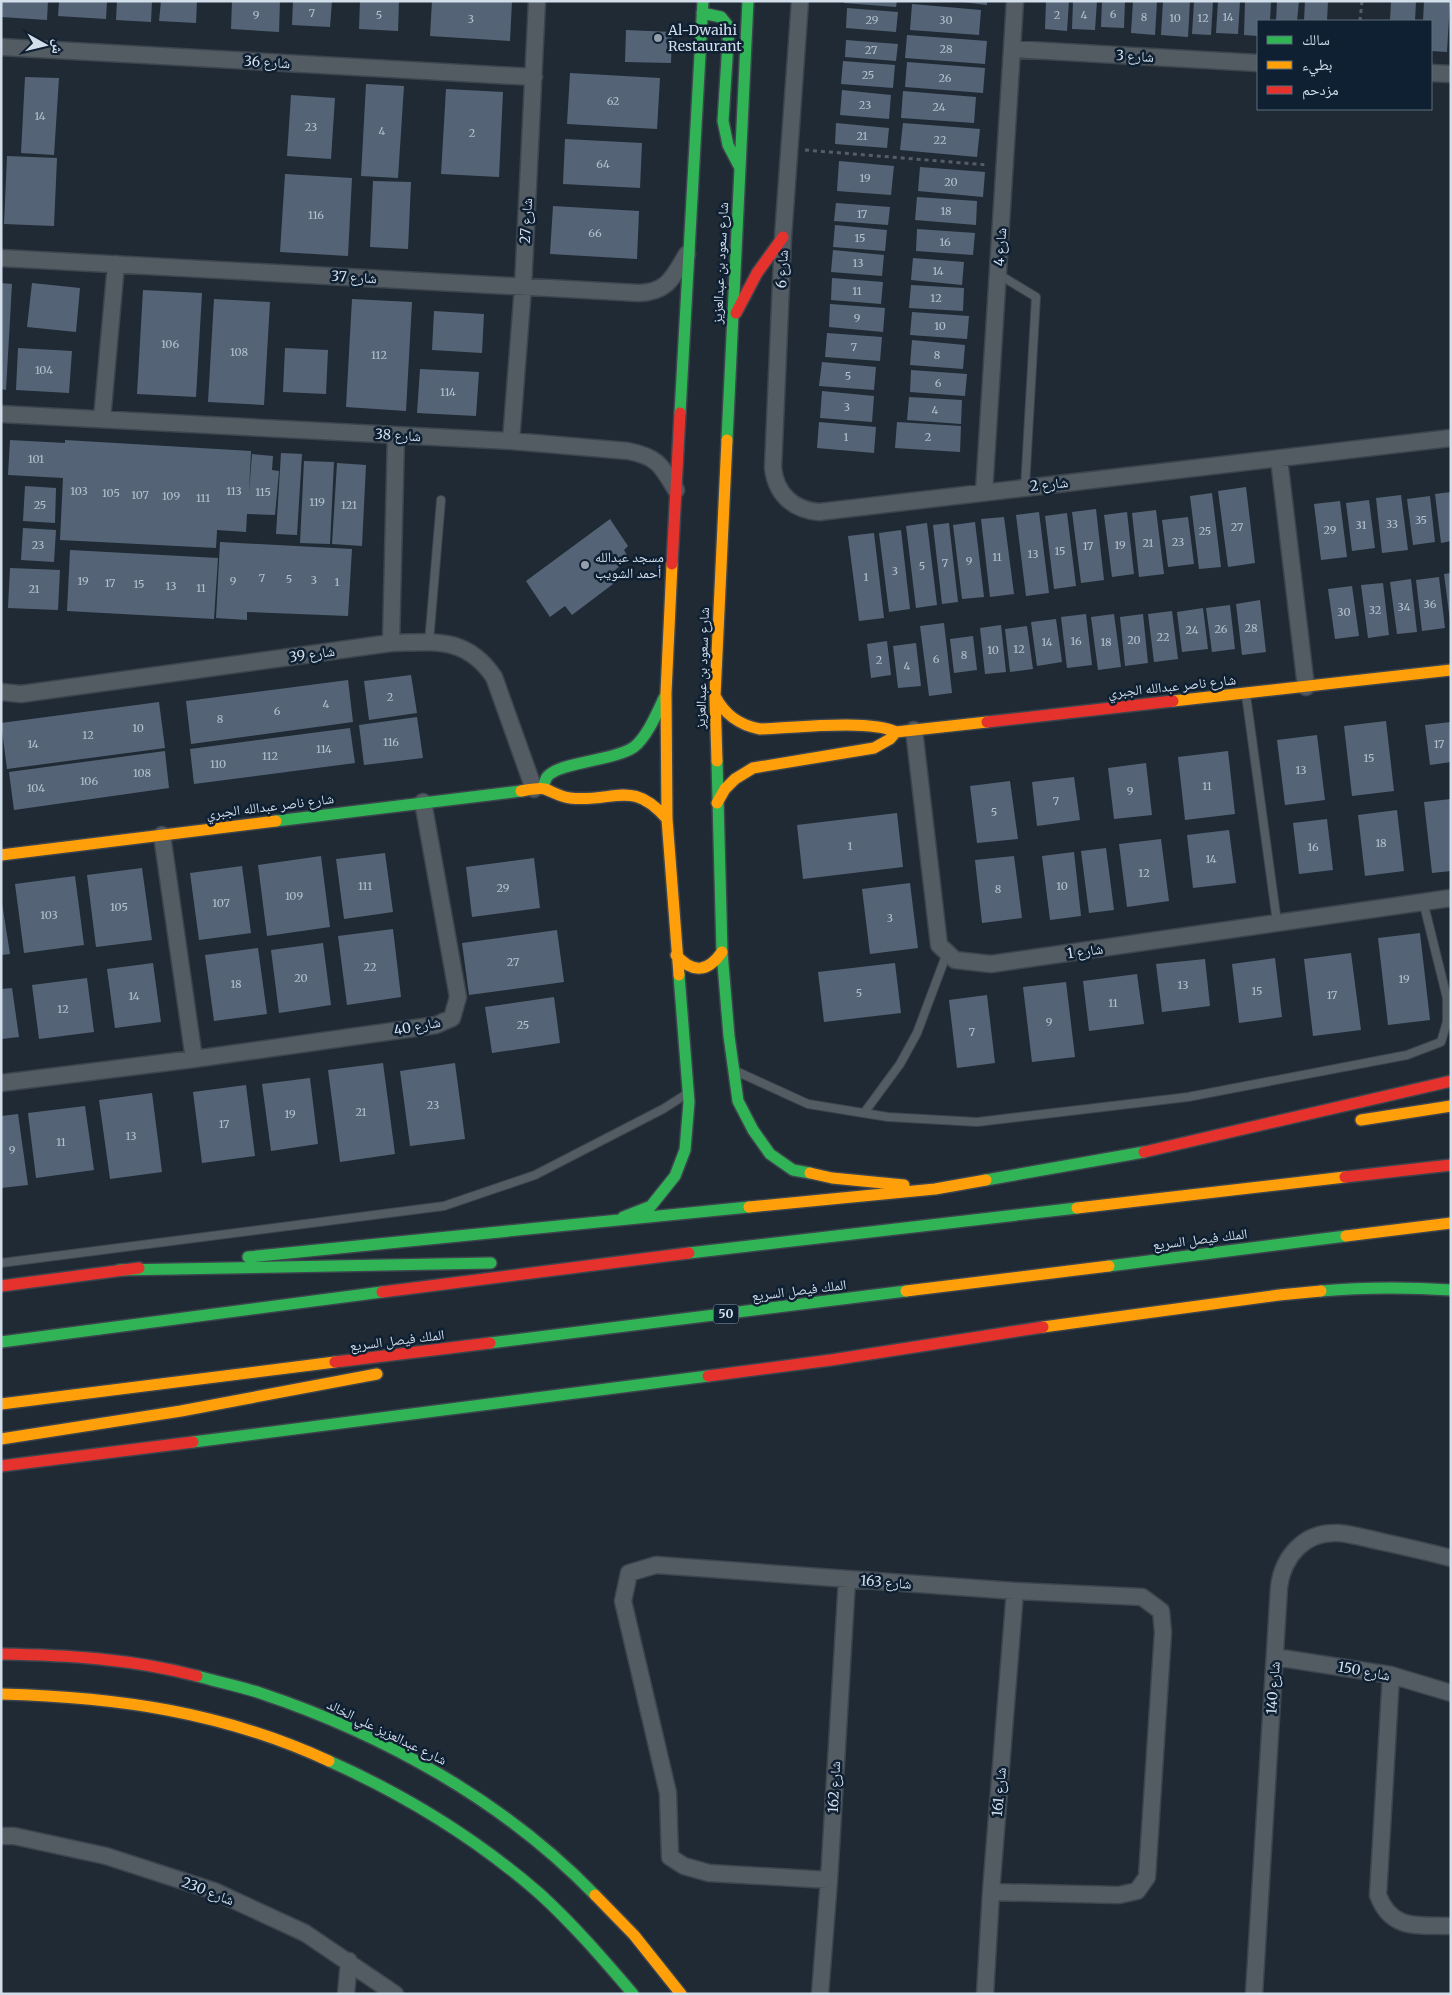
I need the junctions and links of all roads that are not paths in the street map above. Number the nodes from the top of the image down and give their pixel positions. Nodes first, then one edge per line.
1 (537, 1) edge
2 (748, 1) edge
3 (800, 1) edge
4 (1016, 1) edge
5 (702, 7) edge
6 (1, 47) edge
7 (1012, 49) junction
8 (1257, 63) edge
9 (1432, 73) edge
10 (1451, 74) edge
11 (534, 77) junction
12 (739, 167) junction
13 (783, 237) junction
14 (688, 252) junction
15 (1, 258) edge
16 (116, 264) junction
17 (998, 274) junction
18 (523, 286) junction
19 (732, 320) junction
20 (1, 414) edge
21 (102, 419) junction
22 (396, 435) junction
23 (1451, 438) edge
24 (511, 441) junction
25 (1279, 459) junction
26 (1025, 487) junction
27 (676, 490) junction
28 (984, 492) junction
29 (441, 500) dead end
30 (819, 512) joint
31 (429, 642) junction
32 (391, 643) junction
33 (1451, 670) edge
34 (1306, 687) junction
35 (1, 692) edge
36 (666, 693) junction
37 (1246, 693) junction
38 (715, 696) junction
39 (914, 730) junction
40 (896, 732) junction
41 (539, 788) junction
42 (423, 802) junction
43 (717, 803) junction
44 (666, 819) junction
45 (162, 835) junction
46 (1, 854) edge
47 (1451, 898) edge
48 (1423, 902) junction
49 (1277, 922) junction
50 (722, 952) junction
51 (947, 953) junction
52 (676, 955) junction
53 (194, 1059) junction
54 (733, 1069) junction
55 (1451, 1081) edge
56 (1, 1083) edge
57 (688, 1093) junction
58 (1451, 1106) edge
59 (864, 1113) junction
60 (1345, 1122) dead end
61 (1288, 1131) dead end
62 (1144, 1152) junction
63 (1451, 1165) edge
64 (935, 1189) junction
65 (617, 1219) junction
66 (1451, 1223) edge
67 (628, 1260) junction
68 (528, 1262) dead end
69 (1, 1263) edge
70 (498, 1263) dead end
71 (119, 1270) junction
72 (1, 1286) edge
73 (1451, 1290) edge
74 (508, 1341) junction
75 (1, 1342) edge
76 (443, 1361) dead end
77 (384, 1373) dead end
78 (1, 1404) edge
79 (1, 1439) edge
80 (1, 1466) edge
81 (1451, 1558) edge
82 (846, 1579) junction
83 (1015, 1591) junction
84 (1, 1654) edge
85 (1275, 1657) junction
86 (1391, 1675) junction
87 (1451, 1693) edge
88 (1, 1694) edge
89 (1, 1836) edge
90 (828, 1880) junction
91 (991, 1892) junction
92 (1451, 1926) edge
93 (349, 1961) junction
94 (346, 1994) edge
95 (395, 1994) edge
96 (634, 1994) edge
97 (681, 1994) edge
98 (820, 1994) edge
99 (985, 1994) edge
100 (1254, 1994) edge

1 - 11 street, شارع 27
2 - 12 main road, شارع سعود بن عبدالعزيز
3 - 13 street, شارع 6
4 - 7 street, شارع 4
5 - 12 main road
5 - 14 main road
6 - 11 street, شارع 36
7 - 8 street, شارع 3
7 - 17 street, شارع 4
9 - 10 street
11 - 18 street, شارع 27
12 - 19 main road, شارع سعود بن عبدالعزيز
13 - 19 main road
13 - 30 street, شارع 6
14 - 18 street, شارع 37
14 - 27 main road
15 - 16 street, شارع 37
16 - 18 street, شارع 37
16 - 21 street
17 - 26 lane
17 - 28 street, شارع 4
18 - 24 street, شارع 27
19 - 38 main road, شارع سعود بن عبدالعزيز
20 - 21 street, شارع 38
21 - 22 street, شارع 38
22 - 24 street, شارع 38
22 - 32 street
23 - 25 street, شارع 2
24 - 27 street, شارع 38
25 - 26 street, شارع 2
25 - 34 street
26 - 28 street, شارع 2
27 - 36 main road
28 - 30 street, شارع 2
29 - 31 lane
31 - 32 street, شارع 39
31 - 41 street, شارع 39
32 - 35 street, شارع 39
33 - 34 main road, شارع ناصر عبدالله الجبري
34 - 37 main road, شارع ناصر عبدالله الجبري
36 - 41 main road
36 - 44 main road
37 - 39 main road, شارع ناصر عبدالله الجبري
37 - 49 lane
38 - 40 main road, شارع ناصر عبدالله الجبري
38 - 43 main road, شارع سعود بن عبدالعزيز
39 - 40 main road, شارع ناصر عبدالله الجبري
39 - 51 street
40 - 43 main road
41 - 42 main road, شارع ناصر عبدالله الجبري
41 - 44 main road, شارع ناصر عبدالله الجبري
42 - 45 main road, شارع ناصر عبدالله الجبري
42 - 53 street, شارع 40
43 - 50 main road, شارع سعود بن عبدالعزيز
44 - 52 main road
45 - 46 main road, شارع ناصر عبدالله الجبري
45 - 53 street
47 - 48 street, شارع 1
48 - 49 street, شارع 1
48 - 59 lane
49 - 51 street, شارع 1
50 - 52 main road
50 - 54 main road, شارع سعود بن عبدالعزيز
51 - 59 lane
52 - 57 main road
53 - 56 street, شارع 40
54 - 59 lane
54 - 64 main road, شارع سعود بن عبدالعزيز
55 - 62 main road
57 - 65 main road
57 - 69 lane
58 - 60 main road
61 - 62 main road
62 - 64 main road
63 - 67 main road
64 - 65 main road
65 - 71 main road
66 - 74 main road, الملك فيصل السريع / 50
67 - 68 main road
67 - 75 main road
70 - 71 main road
71 - 72 main road
73 - 80 main road
74 - 76 main road
74 - 78 main road, الملك فيصل السريع / 50
77 - 79 main road
81 - 85 street, شارع 140
82 - 83 street, شارع 163
82 - 90 street, شارع 162
82 - 90 street, شارع 163
83 - 91 street, شارع 161
83 - 91 street, شارع 163
84 - 97 main road, شارع عبدالعزيز علي الخالد
85 - 86 street, شارع 150
85 - 100 street, شارع 140
86 - 87 street, شارع 150
86 - 92 street
88 - 96 main road
89 - 93 street, شارع 230
90 - 98 street, شارع 162
91 - 99 street, شارع 161
93 - 94 street
93 - 95 street, شارع 230

